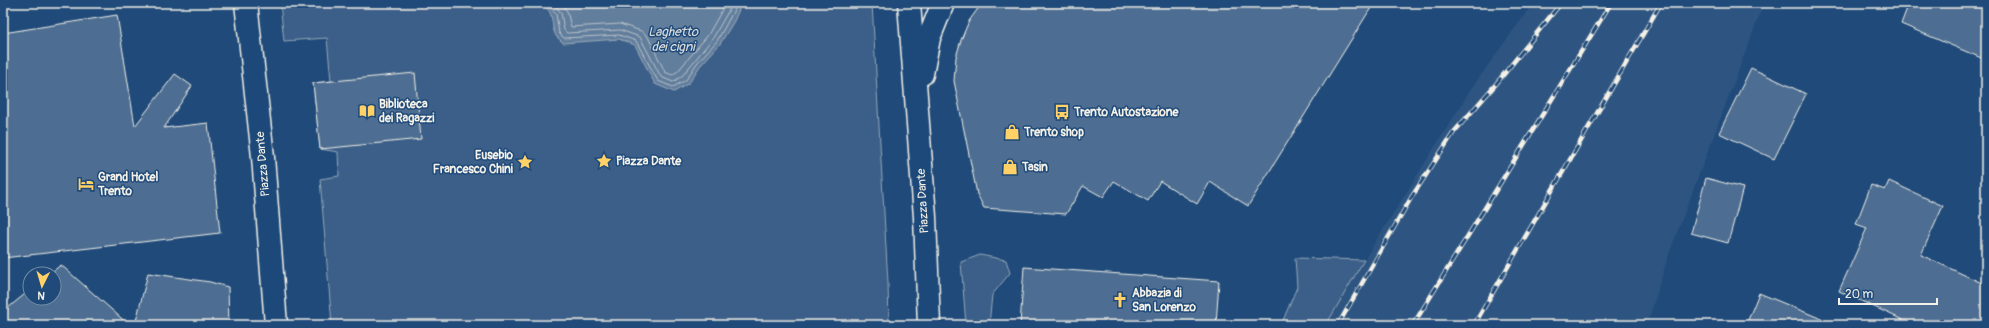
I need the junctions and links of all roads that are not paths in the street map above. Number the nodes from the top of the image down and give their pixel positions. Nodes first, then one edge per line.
1 (246, 3) edge
2 (943, 3) edge
3 (909, 4) edge
4 (916, 100) junction
5 (276, 325) edge
6 (929, 325) edge

1 - 5 main road, Piazza Dante
2 - 4 main road
3 - 4 main road, Piazza Dante
4 - 6 main road, Piazza Dante

